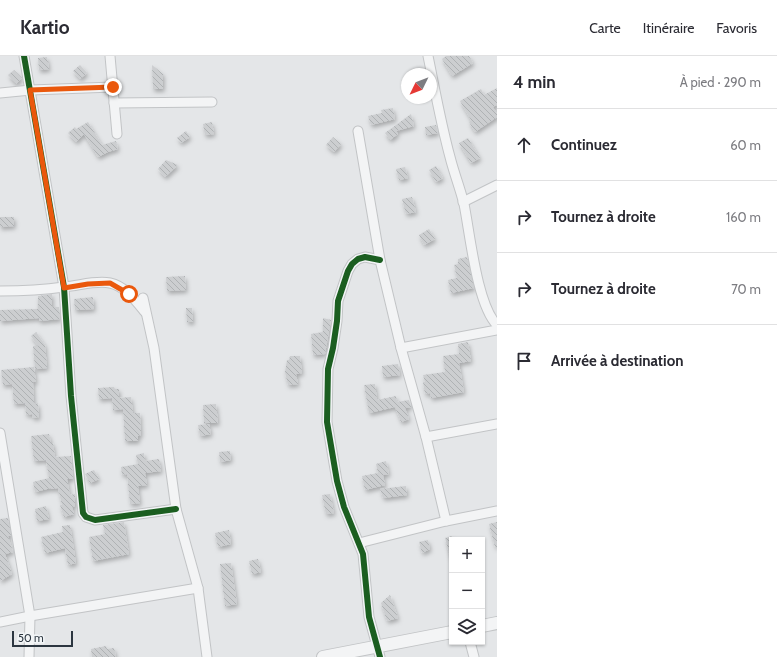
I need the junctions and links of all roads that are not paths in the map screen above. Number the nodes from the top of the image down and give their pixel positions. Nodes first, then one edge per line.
1 (24, 56) edge
2 (110, 56) edge
3 (428, 56) edge
4 (113, 87) junction
5 (30, 90) junction
6 (0, 93) edge
7 (212, 102) dead end
8 (114, 103) junction
9 (358, 131) dead end
10 (117, 134) dead end
11 (497, 185) edge
12 (463, 202) junction
13 (380, 260) junction
14 (64, 288) junction
15 (0, 290) edge
16 (143, 298) dead end
17 (146, 312) junction
18 (497, 325) edge
19 (497, 330) edge
20 (401, 348) junction
21 (497, 424) edge
22 (0, 433) edge
23 (426, 437) junction
24 (176, 509) junction
25 (497, 511) edge
26 (446, 521) junction
27 (358, 543) junction
28 (198, 588) junction
29 (30, 616) junction
30 (0, 622) edge
31 (497, 623) edge
32 (485, 625) edge
33 (449, 633) edge
34 (471, 645) edge
35 (379, 652) edge
36 (29, 657) edge
37 (207, 657) edge
38 (323, 657) edge
39 (474, 657) edge

1 - 5 street
2 - 4 street
3 - 12 street
4 - 5 street
4 - 8 street
5 - 6 street
5 - 14 street
7 - 8 street
8 - 10 street
9 - 13 street
11 - 12 street
12 - 18 street
13 - 20 street
13 - 27 street
14 - 15 street
14 - 17 street
14 - 24 street
16 - 17 street
17 - 24 street
19 - 20 street
20 - 23 street
21 - 23 street
22 - 29 street
23 - 26 street
24 - 28 street
25 - 26 street
26 - 27 street
27 - 35 street
28 - 29 street
28 - 37 street
29 - 30 street
29 - 36 street
31 - 32 street
33 - 35 street
34 - 39 street
35 - 38 street

